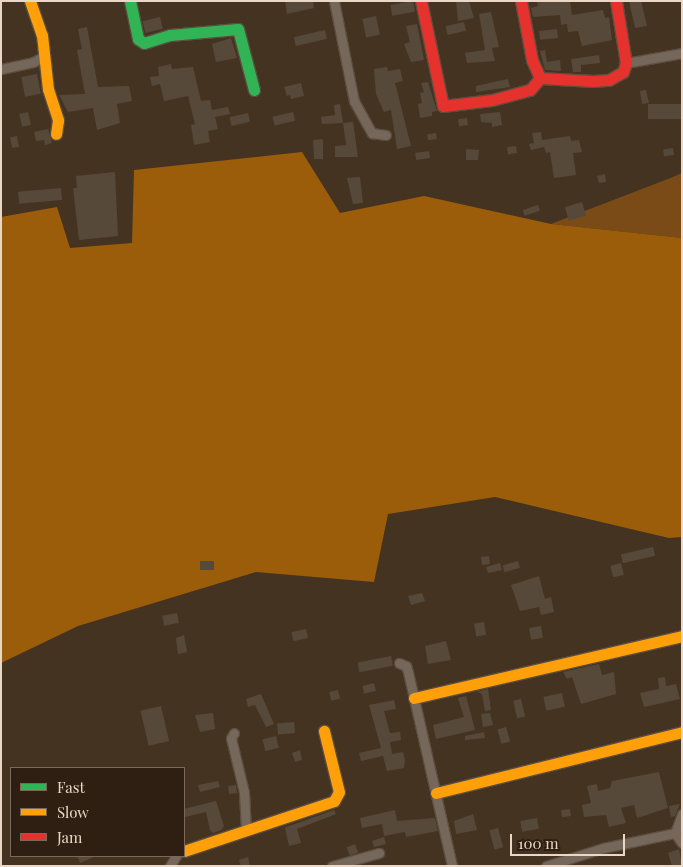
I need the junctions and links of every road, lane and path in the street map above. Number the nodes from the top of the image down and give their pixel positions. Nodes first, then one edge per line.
1 (30, 1) edge
2 (130, 1) edge
3 (334, 1) edge
4 (421, 1) edge
5 (521, 1) edge
6 (616, 1) edge
7 (682, 54) edge
8 (45, 56) junction
9 (626, 63) junction
10 (1, 69) edge
11 (540, 78) junction
12 (254, 90) dead end
13 (56, 134) dead end
14 (386, 135) dead end
15 (682, 636) edge
16 (399, 663) dead end
17 (414, 698) junction
18 (324, 731) dead end
19 (682, 732) edge
20 (234, 733) dead end
21 (436, 793) junction
22 (682, 814) edge
23 (246, 829) junction
24 (676, 833) junction
25 (682, 843) edge
26 (185, 850) edge
27 (379, 853) dead end
28 (332, 866) edge
29 (452, 866) edge
30 (546, 866) edge

1 - 8 street
2 - 12 street
3 - 14 street
4 - 11 street
5 - 11 street
6 - 9 street
7 - 9 street
8 - 10 street
8 - 13 street
9 - 11 street
15 - 17 street
16 - 17 street
17 - 21 street
18 - 23 street
19 - 21 street
20 - 23 street
21 - 29 street
22 - 24 street
23 - 26 street
24 - 25 street
24 - 30 street
27 - 28 street

